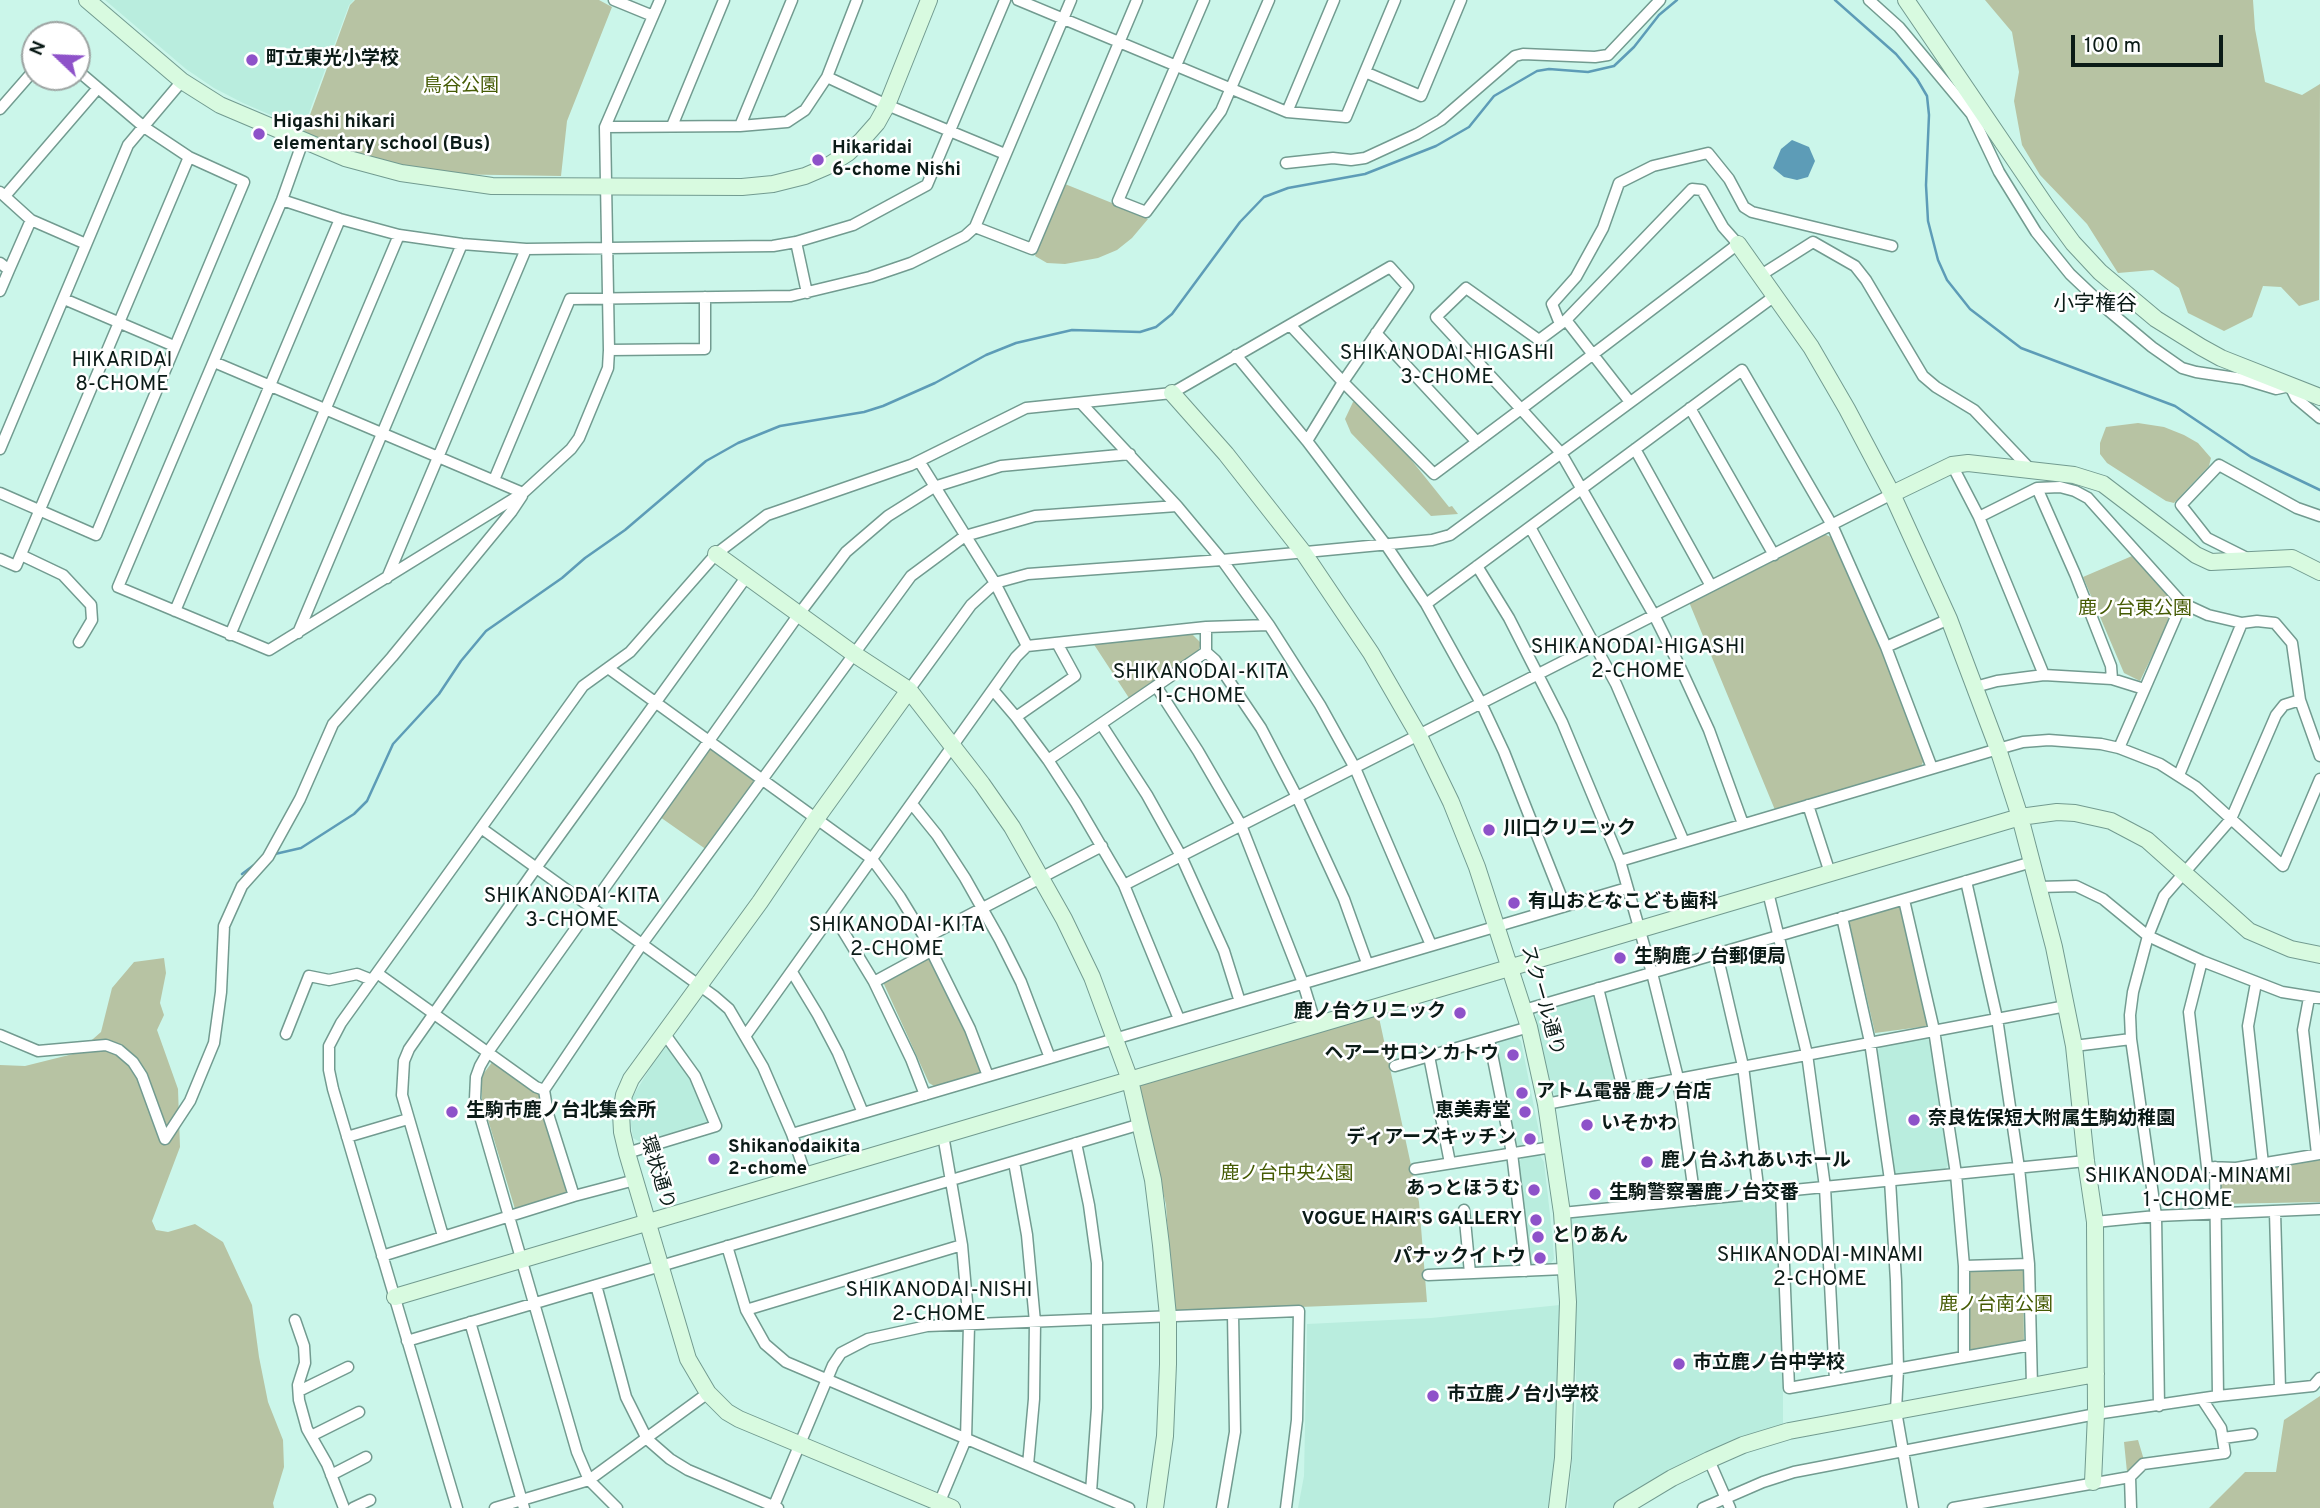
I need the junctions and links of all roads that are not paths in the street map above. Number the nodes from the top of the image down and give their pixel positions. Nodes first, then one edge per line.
1 (87, 0) edge
2 (614, 0) edge
3 (660, 0) edge
4 (724, 0) edge
5 (792, 0) edge
6 (857, 0) edge
7 (929, 0) edge
8 (1004, 0) edge
9 (1018, 0) edge
10 (1071, 0) edge
11 (1137, 0) edge
12 (1204, 0) edge
13 (1269, 0) edge
14 (1334, 0) edge
15 (1395, 0) edge
16 (1461, 0) edge
17 (1660, 0) edge
18 (1869, 0) edge
19 (1906, 0) edge
20 (653, 16) junction
21 (1063, 19) junction
22 (1119, 42) junction
23 (1175, 66) junction
24 (1365, 72) junction
25 (827, 77) junction
26 (91, 82) edge
27 (182, 82) junction
28 (21, 85) edge
29 (98, 88) junction
30 (1231, 90) junction
31 (887, 105) junction
32 (0, 109) edge
33 (1287, 112) junction
34 (1971, 113) junction
35 (672, 126) junction
36 (740, 126) junction
37 (144, 127) junction
38 (605, 127) junction
39 (950, 131) junction
40 (303, 141) junction
41 (1005, 154) junction
42 (189, 157) junction
43 (1286, 163) dead end
44 (606, 186) junction
45 (2, 194) edge
46 (282, 200) junction
47 (2046, 206) junction
48 (340, 219) junction
49 (30, 220) junction
50 (975, 227) junction
51 (399, 235) junction
52 (796, 242) junction
53 (86, 244) junction
54 (462, 244) junction
55 (1738, 244) junction
56 (1892, 246) dead end
57 (607, 247) junction
58 (526, 249) junction
59 (4, 267) edge
60 (1760, 275) junction
61 (0, 291) edge
62 (807, 293) junction
63 (1776, 295) junction
64 (705, 297) junction
65 (607, 298) junction
66 (64, 299) junction
67 (120, 322) junction
68 (1563, 322) junction
69 (1291, 326) junction
70 (1376, 333) junction
71 (174, 346) junction
72 (609, 350) junction
73 (1593, 354) junction
74 (1236, 355) junction
75 (214, 362) junction
76 (1343, 383) junction
77 (270, 385) junction
78 (2290, 386) junction
79 (1172, 393) junction
80 (2320, 397) edge
81 (1630, 402) junction
82 (1081, 403) junction
83 (1690, 408) junction
84 (1521, 409) junction
85 (325, 410) junction
86 (2320, 418) edge
87 (382, 433) junction
88 (1307, 441) junction
89 (1477, 442) junction
90 (0, 449) edge
91 (1635, 449) junction
92 (1561, 453) junction
93 (1130, 454) junction
94 (438, 456) junction
95 (919, 461) junction
96 (1952, 465) junction
97 (2030, 469) junction
98 (494, 480) junction
99 (934, 487) junction
100 (2037, 488) junction
101 (1582, 489) junction
102 (0, 493) edge
103 (523, 493) junction
104 (1892, 495) junction
105 (1177, 506) junction
106 (40, 511) junction
107 (2320, 516) edge
108 (1979, 517) junction
109 (1832, 525) junction
110 (1530, 527) junction
111 (965, 536) junction
112 (1386, 545) junction
113 (1303, 552) junction
114 (716, 554) junction
115 (20, 555) junction
116 (1774, 555) junction
117 (0, 559) edge
118 (1222, 560) junction
119 (2252, 561) junction
120 (1477, 566) junction
121 (2320, 572) edge
122 (747, 576) junction
123 (387, 578) junction
124 (995, 583) junction
125 (1711, 586) junction
126 (2182, 603) junction
127 (1426, 604) junction
128 (175, 611) junction
129 (799, 614) junction
130 (1654, 615) junction
131 (1949, 619) junction
132 (2242, 623) junction
133 (1269, 625) junction
134 (1206, 627) junction
135 (298, 634) junction
136 (230, 635) junction
137 (79, 642) dead end
138 (1057, 643) junction
139 (1597, 645) junction
140 (1027, 646) junction
141 (1886, 647) junction
142 (1206, 652) junction
143 (854, 654) junction
144 (608, 667) junction
145 (1539, 674) junction
146 (2044, 675) junction
147 (2112, 679) junction
148 (1156, 686) junction
149 (1975, 687) junction
150 (2144, 689) junction
151 (909, 690) junction
152 (993, 690) junction
153 (2300, 700) junction
154 (656, 703) junction
155 (1481, 703) junction
156 (1016, 717) junction
157 (1101, 723) junction
158 (1419, 736) junction
159 (709, 741) junction
160 (953, 747) junction
161 (1998, 748) junction
162 (2119, 748) junction
163 (2320, 756) edge
164 (1048, 760) junction
165 (1354, 768) junction
166 (1932, 768) junction
167 (2179, 775) junction
168 (762, 779) junction
169 (2320, 779) edge
170 (1297, 797) junction
171 (912, 804) junction
172 (1808, 805) junction
173 (2020, 817) junction
174 (816, 819) junction
175 (2231, 819) junction
176 (1743, 824) junction
177 (1241, 825) junction
178 (481, 828) junction
179 (1684, 842) junction
180 (1102, 846) junction
181 (1181, 856) junction
182 (872, 859) junction
183 (1620, 861) junction
184 (2032, 862) junction
185 (536, 868) junction
186 (1830, 873) junction
187 (2183, 873) junction
188 (1042, 877) junction
189 (1966, 881) junction
190 (1124, 885) junction
191 (1628, 887) junction
192 (2039, 887) junction
193 (1768, 892) junction
194 (1904, 900) junction
195 (1565, 906) junction
196 (591, 907) junction
197 (983, 909) junction
198 (1842, 917) junction
199 (829, 919) junction
200 (1497, 926) junction
201 (1638, 930) junction
202 (1780, 936) junction
203 (2148, 936) junction
204 (925, 938) junction
205 (642, 944) junction
206 (1431, 945) junction
207 (931, 951) junction
208 (1717, 954) junction
209 (2320, 955) edge
210 (2202, 961) junction
211 (1367, 963) junction
212 (1510, 968) junction
213 (792, 972) junction
214 (1652, 973) junction
215 (374, 976) junction
216 (874, 982) junction
217 (1303, 983) junction
218 (2256, 983) junction
219 (699, 985) junction
220 (1598, 988) junction
221 (2314, 998) edge
222 (1240, 1002) junction
223 (2066, 1006) junction
224 (1524, 1010) junction
225 (433, 1013) junction
226 (1997, 1018) junction
227 (1180, 1019) junction
228 (1317, 1025) junction
229 (1529, 1027) junction
230 (1934, 1030) junction
231 (664, 1033) junction
232 (0, 1034) edge
233 (286, 1034) dead end
234 (746, 1035) junction
235 (1115, 1039) junction
236 (1489, 1039) junction
237 (2131, 1039) junction
238 (1870, 1042) junction
239 (2074, 1046) junction
240 (488, 1052) junction
241 (1807, 1054) junction
242 (1429, 1056) junction
243 (1050, 1058) junction
244 (1395, 1066) dead end
245 (1743, 1066) junction
246 (988, 1076) junction
247 (1678, 1078) junction
248 (1130, 1080) junction
249 (1623, 1089) junction
250 (544, 1090) junction
251 (925, 1095) junction
252 (1546, 1104) junction
253 (863, 1113) junction
254 (408, 1119) junction
255 (1141, 1124) junction
256 (792, 1134) junction
257 (943, 1135) junction
258 (347, 1138) junction
259 (1076, 1143) junction
260 (1552, 1147) junction
261 (627, 1153) junction
262 (1512, 1153) junction
263 (2318, 1154) edge
264 (2086, 1161) junction
265 (1014, 1162) junction
266 (1450, 1163) junction
267 (2263, 1164) junction
268 (2215, 1167) junction
269 (2019, 1168) junction
270 (1415, 1169) dead end
271 (1956, 1174) junction
272 (806, 1176) junction
273 (635, 1180) junction
274 (952, 1180) junction
275 (1890, 1180) junction
276 (1825, 1187) junction
277 (1781, 1191) junction
278 (1759, 1194) junction
279 (574, 1196) junction
280 (1695, 1200) junction
281 (2320, 1209) edge
282 (1464, 1210) dead end
283 (2275, 1212) junction
284 (1562, 1213) junction
285 (2215, 1214) junction
286 (2155, 1216) junction
287 (509, 1218) junction
288 (649, 1222) junction
289 (2095, 1222) junction
290 (443, 1236) junction
291 (962, 1245) junction
292 (727, 1246) junction
293 (382, 1256) junction
294 (521, 1260) junction
295 (2029, 1264) junction
296 (661, 1266) junction
297 (1964, 1266) junction
298 (1564, 1269) junction
299 (1526, 1271) junction
300 (1470, 1273) junction
301 (1429, 1275) dead end
302 (596, 1285) junction
303 (395, 1297) junction
304 (534, 1303) junction
305 (746, 1310) junction
306 (1233, 1314) junction
307 (1168, 1317) junction
308 (1099, 1319) junction
309 (295, 1320) dead end
310 (470, 1322) junction
311 (1035, 1322) junction
312 (969, 1325) junction
313 (407, 1340) junction
314 (2031, 1345) junction
315 (1964, 1357) junction
316 (348, 1367) dead end
317 (1898, 1369) junction
318 (2096, 1374) junction
319 (2320, 1378) edge
320 (827, 1380) junction
321 (1835, 1380) junction
322 (2032, 1386) junction
323 (2280, 1389) junction
324 (299, 1391) junction
325 (708, 1393) junction
326 (2218, 1396) junction
327 (2202, 1399) junction
328 (2160, 1406) junction
329 (1896, 1411) junction
330 (359, 1412) dead end
331 (2096, 1414) junction
332 (2252, 1434) dead end
333 (311, 1436) junction
334 (2223, 1438) junction
335 (647, 1439) junction
336 (966, 1439) junction
337 (800, 1444) junction
338 (1904, 1451) junction
339 (366, 1457) dead end
340 (1709, 1460) junction
341 (1027, 1465) junction
342 (331, 1475) junction
343 (2130, 1477) junction
344 (589, 1480) junction
345 (2093, 1482) junction
346 (1091, 1492) junction
347 (370, 1500) dead end
348 (1728, 1502) edge
349 (522, 1504) edge
350 (943, 1506) edge
351 (775, 1507) edge
352 (344, 1508) edge
353 (353, 1508) edge
354 (457, 1508) edge
355 (495, 1508) edge
356 (617, 1508) edge
357 (1129, 1508) edge
358 (1155, 1508) edge
359 (1222, 1508) edge
360 (1286, 1508) edge
361 (1557, 1508) edge
362 (1622, 1508) edge
363 (1703, 1508) edge
364 (1913, 1508) edge
365 (1953, 1508) edge
366 (2131, 1508) edge

1 - 27 street
2 - 20 street
3 - 20 street
4 - 35 street
5 - 36 street
6 - 25 street
7 - 31 street
8 - 39 street
9 - 21 street
10 - 21 street
11 - 22 street
12 - 23 street
13 - 30 street
14 - 33 street
15 - 24 street
16 - 24 street
17 - 43 street
18 - 34 street
19 - 47 street
20 - 38 street
21 - 22 street
21 - 41 street
22 - 23 street
22 - 50 street
23 - 30 street
23 - 30 street
24 - 33 street
25 - 31 street
25 - 36 street
26 - 29 street
27 - 37 street
27 - 40 street
28 - 32 street
29 - 37 street
29 - 45 street
30 - 33 street
31 - 39 street
31 - 44 street
34 - 47 street
34 - 78 street
35 - 36 street
35 - 38 street
37 - 42 street
37 - 53 street
38 - 44 street
39 - 41 street
39 - 52 street
40 - 44 street
40 - 46 street
41 - 50 street
42 - 67 street
42 - 71 street
44 - 57 street
45 - 49 street
46 - 48 street
46 - 75 street
47 - 78 street
48 - 51 street
48 - 77 street
49 - 53 street
49 - 59 street
50 - 62 street
51 - 54 street
51 - 85 street
52 - 57 street
52 - 62 street
53 - 66 street
54 - 58 street
54 - 87 street
55 - 60 street
55 - 68 street
55 - 73 street
56 - 68 street
57 - 58 street
57 - 65 street
58 - 94 street
59 - 61 street
60 - 63 street
60 - 97 street
62 - 64 street
63 - 81 street
63 - 104 street
64 - 65 street
64 - 72 street
65 - 72 street
65 - 98 street
66 - 67 street
66 - 90 street
67 - 71 street
67 - 106 street
68 - 73 street
68 - 84 street
69 - 70 street
69 - 74 street
69 - 76 street
70 - 76 street
70 - 89 street
71 - 106 street
72 - 103 street
73 - 81 street
73 - 84 street
74 - 79 street
74 - 88 street
75 - 77 street
75 - 128 street
76 - 88 street
76 - 89 street
77 - 85 street
77 - 128 street
78 - 80 street
78 - 86 street
79 - 82 street
79 - 113 street, スクール通り
81 - 92 street
82 - 93 street
82 - 95 street
83 - 91 street
83 - 109 street
83 - 116 street
84 - 89 street
84 - 92 street
85 - 87 street
85 - 136 street
87 - 94 street
87 - 135 street
88 - 112 street
91 - 101 street
91 - 125 street
92 - 101 street
92 - 112 street
93 - 99 street
93 - 105 street
94 - 98 street
94 - 123 street
95 - 99 street
95 - 114 street
96 - 97 street
96 - 104 street
96 - 108 street
97 - 119 street
98 - 103 street
99 - 111 street
99 - 129 street
100 - 108 street
100 - 126 street
100 - 147 street
101 - 110 street
101 - 130 street
102 - 106 street
103 - 123 street
103 - 232 street
104 - 109 street
104 - 131 street
105 - 111 street
105 - 118 street
106 - 115 street
107 - 119 street
108 - 146 street
109 - 116 street
109 - 141 street
110 - 120 street
110 - 139 street
111 - 124 street
111 - 143 street
112 - 113 street
112 - 127 street
113 - 118 street
113 - 158 street, スクール通り
114 - 122 street
114 - 144 street
115 - 117 street
115 - 137 street
116 - 125 street
118 - 124 street
118 - 133 street
119 - 121 street
120 - 127 street
120 - 145 street
122 - 129 street
122 - 154 street
123 - 135 street
124 - 140 street
124 - 151 street
125 - 130 street
126 - 132 street
126 - 150 street
127 - 155 street
128 - 136 street
129 - 143 street
129 - 159 street
130 - 139 street
130 - 176 street
131 - 141 street
131 - 149 street
132 - 153 street
132 - 167 street
133 - 134 street
133 - 165 street
134 - 138 street
134 - 142 street
135 - 136 street
138 - 140 street
138 - 156 street
139 - 145 street
139 - 179 street
140 - 152 street
141 - 166 street
142 - 148 street
142 - 170 street
143 - 151 street
143 - 168 street
144 - 154 street
144 - 178 street
145 - 155 street
145 - 183 street
146 - 147 street
146 - 149 street
147 - 150 street
148 - 157 street
148 - 177 street
149 - 161 street
150 - 162 street
151 - 160 street
151 - 174 street, 環状通り
152 - 156 street
152 - 160 street
153 - 163 street
153 - 175 street
154 - 159 street
154 - 185 street
155 - 158 street
155 - 195 street
156 - 164 street
157 - 164 street
157 - 181 street
158 - 165 street
158 - 200 street, スクール通り
159 - 168 street
159 - 196 street
160 - 171 street
160 - 188 street
161 - 162 street
161 - 166 street
161 - 173 street
162 - 167 street
164 - 180 street
165 - 170 street
165 - 206 street
166 - 172 street
167 - 175 street
168 - 174 street
168 - 205 street
169 - 175 street
170 - 177 street
170 - 211 street
171 - 182 street
171 - 197 street
172 - 176 street
172 - 186 street
173 - 184 street
173 - 186 street
173 - 187 street
174 - 182 street
174 - 219 street, 環状通り
175 - 187 street
176 - 179 street
177 - 181 street
177 - 217 street
178 - 185 street
178 - 215 street
179 - 183 street
180 - 188 street
180 - 190 street
181 - 190 street
181 - 222 street
182 - 199 street
182 - 204 street
183 - 191 street
184 - 189 street
184 - 192 street
185 - 196 street
185 - 225 street
186 - 193 street
187 - 203 street
187 - 209 street
188 - 197 street
188 - 235 street
189 - 194 street
189 - 226 street
190 - 227 street
191 - 195 street
191 - 201 street
192 - 203 street
192 - 223 street
193 - 201 street
193 - 202 street
194 - 198 street
194 - 230 street
195 - 200 street
196 - 205 street
196 - 240 street
197 - 204 street
197 - 243 street
198 - 202 street
198 - 238 street
199 - 213 street
199 - 216 street
200 - 206 street
200 - 212 street, スクール通り
201 - 212 street
201 - 214 street
202 - 208 street
202 - 241 street
203 - 210 street
203 - 237 street
204 - 207 street
205 - 219 street
205 - 250 street
206 - 211 street
207 - 216 street
207 - 246 street
208 - 214 street
208 - 245 street
210 - 218 street
210 - 268 street
211 - 217 street
212 - 224 street, スクール通り
212 - 228 street
213 - 234 street
213 - 253 street
214 - 220 street
214 - 247 street
215 - 225 street
215 - 233 street
215 - 258 street
216 - 251 street
217 - 222 street
217 - 228 street
218 - 221 street
218 - 267 street
219 - 231 street, 環状通り
219 - 234 street
220 - 224 street
220 - 249 street
221 - 263 street
222 - 227 street
223 - 226 street
223 - 239 street
224 - 229 street, スクール通り
225 - 240 street
225 - 254 street
226 - 230 street
226 - 269 street
227 - 235 street
228 - 248 street
229 - 236 street
229 - 252 street, スクール通り
230 - 238 street
230 - 271 street
231 - 261 street, 環状通り
231 - 261 street
234 - 256 street
235 - 243 street
235 - 248 street
236 - 242 street
236 - 262 street
237 - 239 street
237 - 286 street
238 - 241 street
238 - 275 street
239 - 264 street
240 - 250 street
240 - 287 street
241 - 245 street
241 - 276 street
242 - 244 street
242 - 266 street
243 - 246 street
245 - 247 street
245 - 278 street
246 - 251 street
247 - 249 street
247 - 280 street
248 - 255 street
248 - 257 street
249 - 252 street
250 - 279 street
251 - 253 street
252 - 260 street, スクール通り
253 - 256 street
254 - 258 street
254 - 290 street
255 - 259 street
255 - 307 street
256 - 272 street
257 - 272 street
257 - 274 street
258 - 293 street
259 - 265 street
259 - 308 street
260 - 262 street
260 - 284 street, スクール通り
261 - 273 street, 環状通り
262 - 266 street
262 - 299 street
263 - 267 street
264 - 269 street
264 - 289 street
265 - 274 street
265 - 311 street
266 - 270 street
267 - 268 street
268 - 285 street
269 - 271 street
269 - 295 street
271 - 275 street
271 - 297 street
272 - 288 street
273 - 279 street
273 - 288 street, 環状通り
274 - 291 street
274 - 292 street
275 - 276 street
275 - 317 street
276 - 277 street
276 - 321 street
277 - 278 street
277 - 321 street
278 - 280 street
279 - 287 street
280 - 284 street
281 - 283 street
282 - 300 street
283 - 285 street
283 - 323 street
284 - 298 street, スクール通り
285 - 286 street
285 - 326 street
286 - 289 street
286 - 328 street
287 - 290 street
287 - 294 street
288 - 294 street
288 - 296 street, 環状通り
289 - 318 street
290 - 293 street
291 - 305 street
291 - 312 street
292 - 296 street
292 - 305 street
293 - 303 street
294 - 303 street
294 - 304 street
295 - 297 street
295 - 314 street
296 - 302 street
296 - 325 street, 環状通り
297 - 315 street
298 - 299 street
298 - 361 street, スクール通り
299 - 300 street
300 - 301 street
302 - 304 street
302 - 335 street
303 - 313 street
304 - 310 street
304 - 344 street
305 - 320 street
306 - 307 street
306 - 359 street
306 - 360 street
307 - 308 street
307 - 358 street
308 - 311 street
308 - 346 street
309 - 324 street
310 - 313 street
310 - 349 street
311 - 312 street
311 - 341 street
312 - 320 street
312 - 336 street
313 - 354 street
314 - 315 street
314 - 322 street
315 - 317 street
316 - 324 street
317 - 321 street
317 - 329 street
318 - 322 street
318 - 331 street
319 - 323 street
320 - 336 street
320 - 337 street
322 - 329 street
323 - 326 street
324 - 333 street
325 - 335 street
325 - 337 street, 環状通り
326 - 327 street
327 - 328 street
327 - 334 street
328 - 331 street
329 - 338 street
329 - 340 street
330 - 333 street
331 - 338 street
331 - 345 street
332 - 334 street
333 - 342 street
334 - 343 street
335 - 344 street
335 - 351 street
336 - 341 street
336 - 350 street
337 - 350 street, 環状通り
337 - 351 street
338 - 348 street
338 - 364 street
339 - 342 street
340 - 348 street
340 - 362 street
341 - 346 street
342 - 352 street
343 - 345 street
343 - 366 street
344 - 349 street
344 - 356 street
345 - 365 street
346 - 357 street
347 - 353 street
348 - 363 street
349 - 355 street

